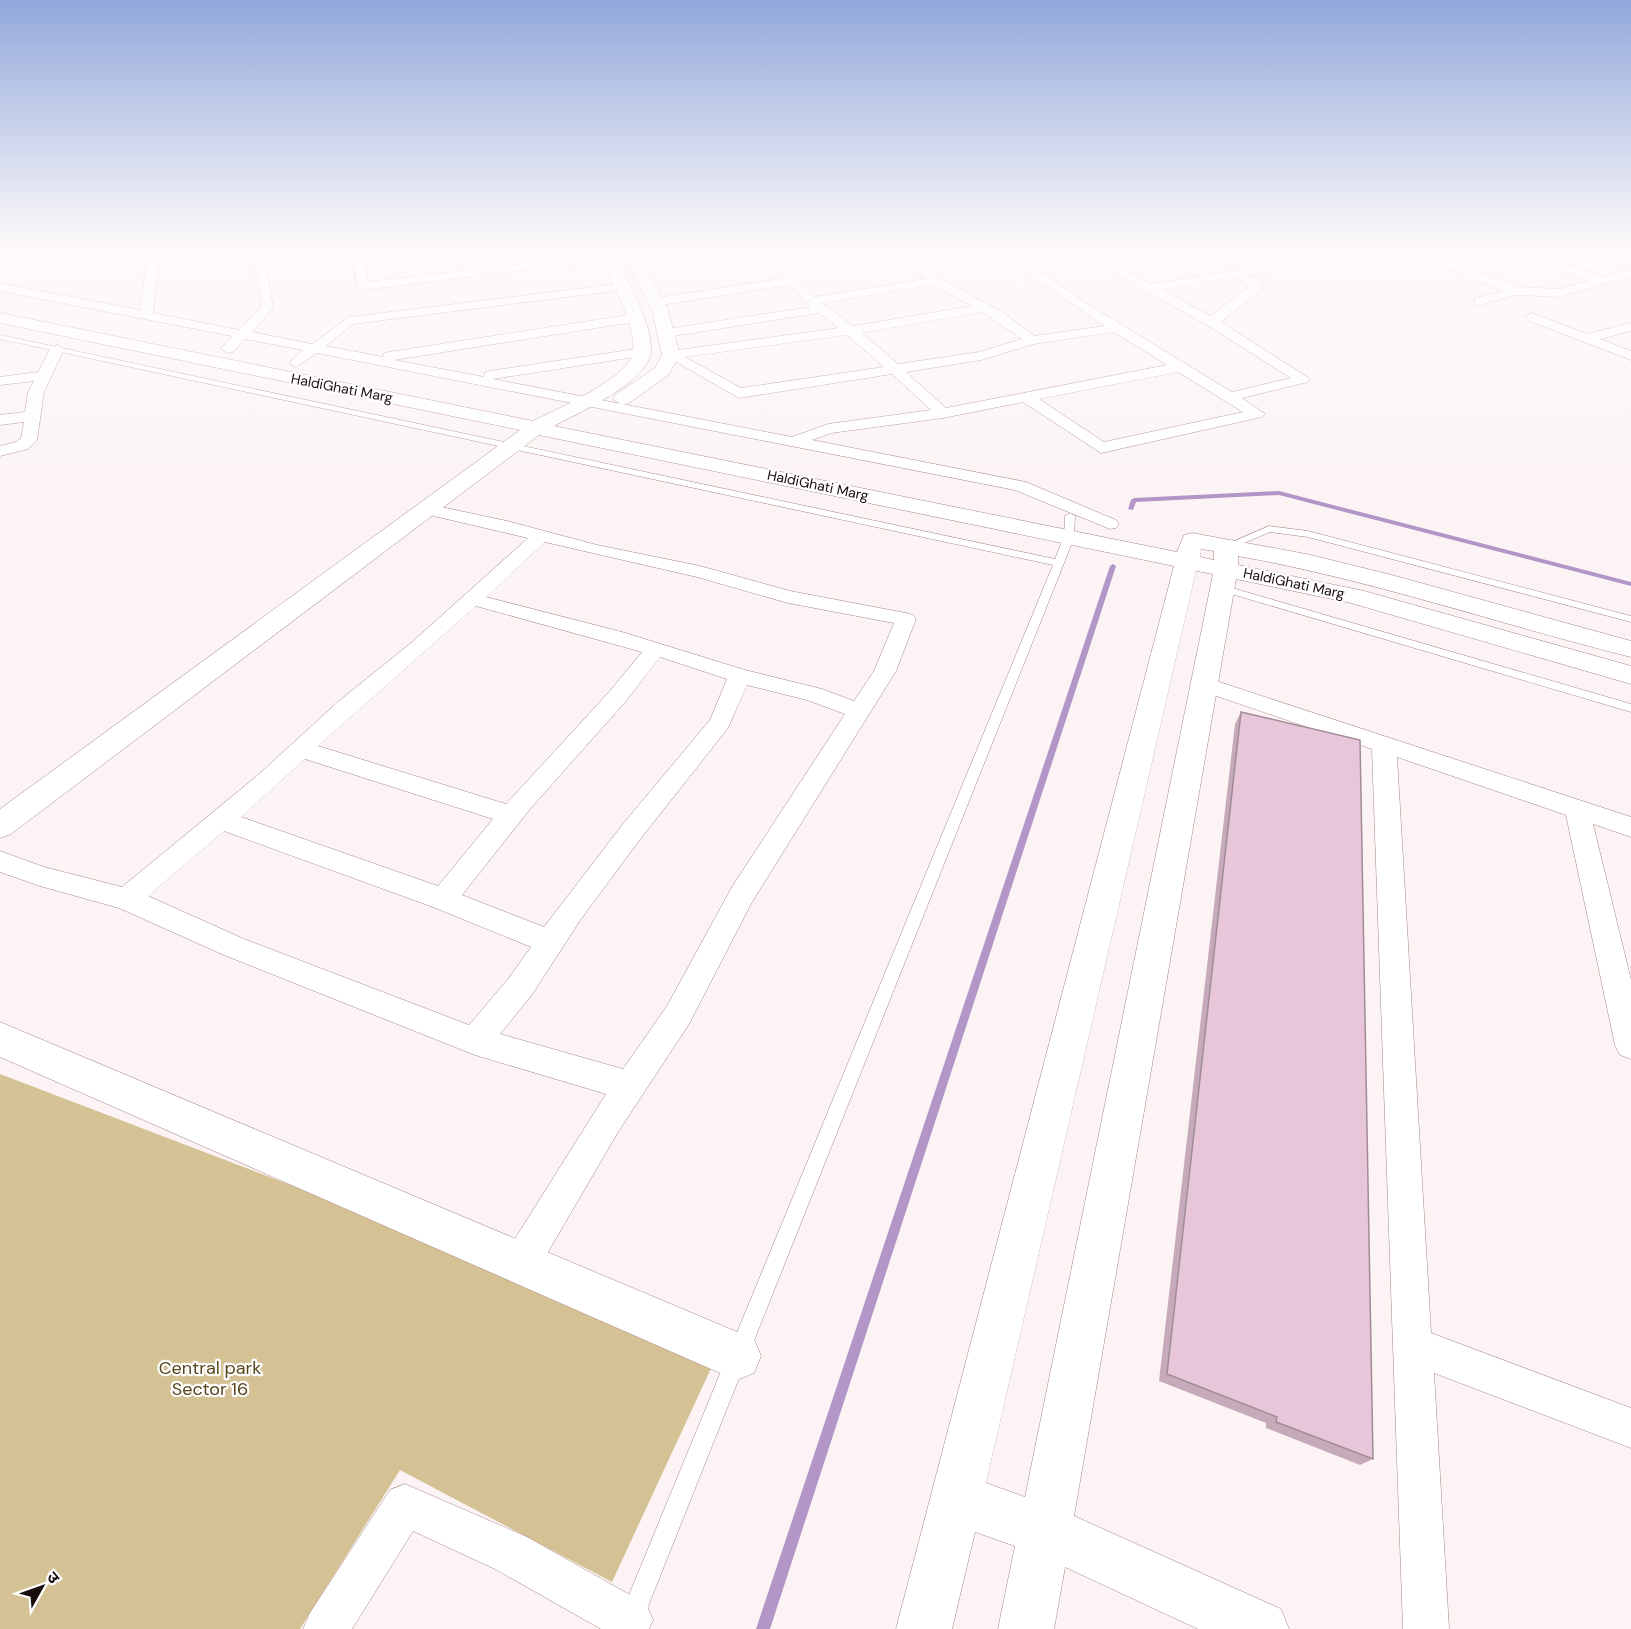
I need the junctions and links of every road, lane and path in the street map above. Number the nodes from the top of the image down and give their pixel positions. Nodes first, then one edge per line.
1 (32, 325) edge
2 (109, 325) edge
3 (201, 325) edge
4 (253, 325) edge
5 (344, 325) edge
6 (589, 325) edge
7 (636, 325) edge
8 (664, 325) edge
9 (709, 325) edge
10 (842, 325) edge
11 (885, 325) edge
12 (1010, 325) edge
13 (1113, 325) edge
14 (1217, 325) edge
15 (1553, 325) edge
16 (1631, 327) edge
17 (1117, 328) junction
18 (850, 331) junction
19 (667, 333) junction
20 (245, 334) junction
21 (0, 337) edge
22 (1587, 338) junction
23 (1032, 340) junction
24 (315, 347) junction
25 (57, 349) junction
26 (228, 349) junction
27 (642, 352) junction
28 (671, 355) junction
29 (1631, 356) edge
30 (374, 359) junction
31 (296, 363) junction
32 (1180, 367) junction
33 (893, 368) junction
34 (42, 376) junction
35 (472, 378) junction
36 (0, 381) edge
37 (1026, 397) junction
38 (1230, 397) junction
39 (611, 405) junction
40 (942, 413) junction
41 (33, 416) junction
42 (0, 420) edge
43 (565, 420) junction
44 (802, 438) junction
45 (513, 445) junction
46 (0, 451) edge
47 (428, 509) junction
48 (1120, 526) joint
49 (1070, 527) junction
50 (542, 535) junction
51 (1204, 557) junction
52 (1059, 562) junction
53 (471, 599) junction
54 (1631, 619) edge
55 (1631, 648) edge
56 (655, 649) junction
57 (1631, 675) edge
58 (740, 676) junction
59 (1204, 684) junction
60 (1631, 708) edge
61 (858, 711) junction
62 (1384, 744) junction
63 (300, 749) junction
64 (1577, 809) junction
65 (511, 815) junction
66 (221, 819) junction
67 (0, 826) edge
68 (1631, 827) edge
69 (0, 861) edge
70 (126, 899) junction
71 (443, 899) junction
72 (550, 942) junction
73 (0, 1039) edge
74 (475, 1041) junction
75 (1631, 1045) edge
76 (630, 1086) junction
77 (521, 1263) junction
78 (1413, 1346) junction
79 (737, 1356) junction
80 (1631, 1428) edge
81 (956, 1499) junction
82 (1044, 1530) junction
83 (628, 1625) edge
84 (326, 1629) edge
85 (924, 1629) edge
86 (1026, 1629) edge
87 (1261, 1629) edge
88 (1426, 1629) edge

1 - 43 street, HaldiGhati Marg
2 - 26 street, HaldiGhati Marg
3 - 20 street
4 - 20 street
5 - 24 street
6 - 30 street
7 - 27 street
8 - 19 street
9 - 19 street
10 - 18 street
11 - 18 street
12 - 23 street
13 - 17 street
14 - 38 street
15 - 22 street
16 - 22 street
17 - 23 street
17 - 32 street
18 - 28 street
18 - 33 street
19 - 28 street
20 - 24 street
20 - 26 street
21 - 25 lane
22 - 29 street
23 - 33 street
24 - 30 street
24 - 31 street
25 - 34 street
25 - 45 lane
26 - 31 street, HaldiGhati Marg
27 - 35 street
27 - 43 street
28 - 33 street
28 - 39 street
30 - 35 street
31 - 43 street, HaldiGhati Marg
32 - 37 street
32 - 38 street
33 - 40 street
34 - 36 street
34 - 41 street
35 - 43 street
37 - 38 street
37 - 40 street
39 - 43 street
39 - 44 street
40 - 44 street
41 - 42 street
41 - 46 street
43 - 45 street
43 - 49 street, HaldiGhati Marg
44 - 48 street
45 - 47 street
45 - 52 lane
47 - 50 street
47 - 67 street
48 - 49 street, HaldiGhati Marg
49 - 51 street, HaldiGhati Marg
49 - 52 lane
50 - 53 street
50 - 61 street
51 - 54 lane
51 - 55 street, HaldiGhati Marg
51 - 57 street, HaldiGhati Marg
51 - 59 street
51 - 60 lane
51 - 81 street
52 - 79 lane
53 - 56 street
53 - 63 street
56 - 58 street
56 - 65 street
58 - 61 street
58 - 72 street
59 - 62 street
59 - 82 street
61 - 76 street
62 - 64 street
62 - 78 street
63 - 65 street
63 - 66 street
64 - 68 street
64 - 75 street
65 - 71 street
66 - 70 street
66 - 71 street
69 - 70 street
70 - 74 street
71 - 72 street
72 - 74 street
73 - 77 street
74 - 76 street
76 - 77 street
77 - 79 street
78 - 80 street
78 - 88 street
79 - 83 lane
81 - 82 street
81 - 85 street
82 - 86 street
82 - 87 street
83 - 84 street

